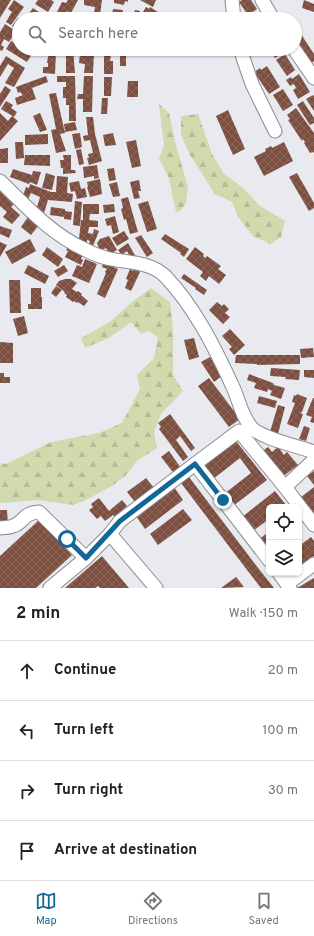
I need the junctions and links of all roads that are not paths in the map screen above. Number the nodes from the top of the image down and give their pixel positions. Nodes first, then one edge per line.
1 (232, 0) edge
2 (262, 0) edge
3 (233, 12) edge
4 (269, 12) edge
5 (242, 56) edge
6 (299, 56) edge
7 (314, 78) edge
8 (274, 131) dead end
9 (0, 181) edge
10 (314, 452) edge
11 (314, 460) edge
12 (195, 464) junction
13 (285, 486) junction
14 (314, 525) edge
15 (0, 528) edge
16 (110, 534) junction
17 (266, 556) edge
18 (86, 558) junction
19 (314, 564) edge
20 (281, 576) edge
21 (289, 586) edge
22 (50, 588) edge
23 (156, 588) edge

1 - 3 street
2 - 4 street
5 - 8 street
6 - 7 street
9 - 10 street
11 - 13 street
12 - 13 street
12 - 16 street
12 - 17 street
13 - 14 street
15 - 18 street
16 - 18 street
16 - 23 street
18 - 22 street
19 - 21 street
20 - 21 street

